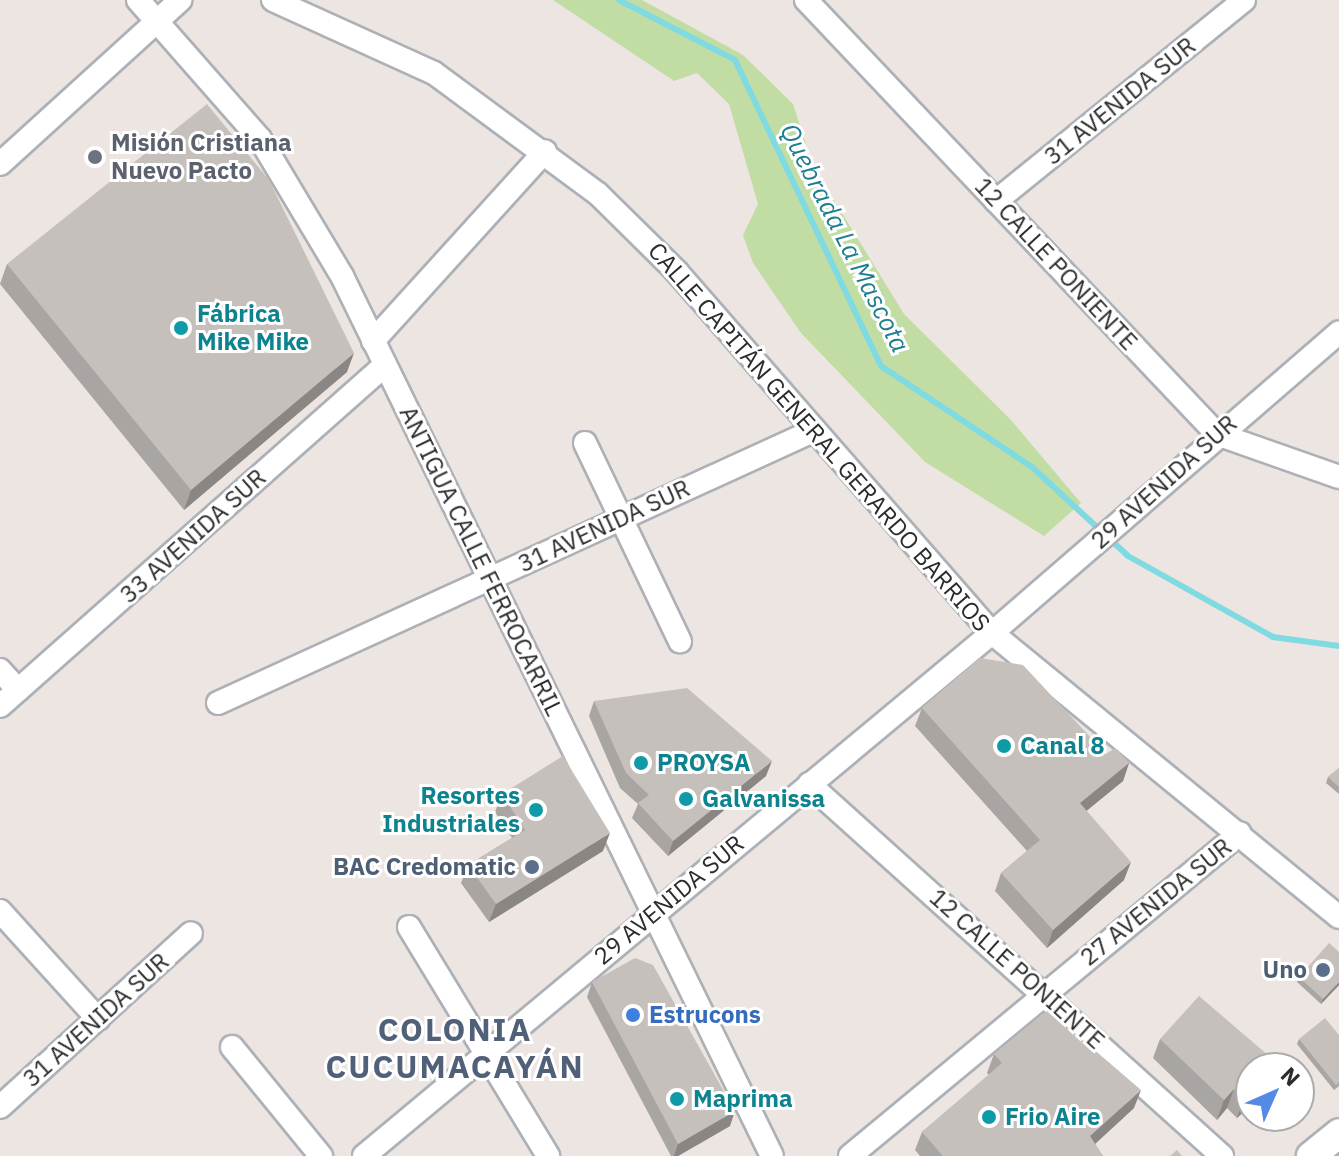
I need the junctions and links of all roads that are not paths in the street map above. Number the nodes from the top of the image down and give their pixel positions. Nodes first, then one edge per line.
1 (138, 0) edge
2 (180, 0) edge
3 (273, 0) edge
4 (806, 0) edge
5 (1244, 0) edge
6 (317, 8) edge
7 (159, 20) junction
8 (545, 151) junction
9 (1, 161) edge
10 (996, 201) junction
11 (1339, 332) edge
12 (373, 341) junction
13 (385, 365) junction
14 (815, 430) junction
15 (1217, 434) junction
16 (585, 443) dead end
17 (1339, 477) edge
18 (621, 518) junction
19 (492, 577) junction
20 (992, 633) junction
21 (680, 641) dead end
22 (0, 670) edge
23 (18, 690) junction
24 (218, 703) dead end
25 (0, 706) edge
26 (809, 784) junction
27 (1240, 833) junction
28 (0, 911) edge
29 (653, 912) junction
30 (1339, 917) edge
31 (409, 927) dead end
32 (191, 933) dead end
33 (1044, 994) junction
34 (98, 1019) junction
35 (232, 1047) dead end
36 (485, 1057) junction
37 (0, 1107) edge
38 (1339, 1133) edge
39 (321, 1156) edge
40 (364, 1156) edge
41 (548, 1156) edge
42 (772, 1156) edge
43 (850, 1156) edge
44 (1222, 1156) edge
45 (1311, 1156) edge

1 - 7 street, ANTIGUA CALLE FERROCARRIL
2 - 7 street
3 - 6 street, CALLE CAPITÁN GENERAL GERARDO BARRIOS
4 - 10 street, 12 CALLE PONIENTE
5 - 10 street, 31 AVENIDA SUR
6 - 8 street, CALLE CAPITÁN GENERAL GERARDO BARRIOS
7 - 9 street
7 - 12 street, ANTIGUA CALLE FERROCARRIL
8 - 12 street
8 - 14 street, CALLE CAPITÁN GENERAL GERARDO BARRIOS
10 - 15 street, 12 CALLE PONIENTE
11 - 15 street, 29 AVENIDA SUR
12 - 13 street, ANTIGUA CALLE FERROCARRIL
13 - 19 street, ANTIGUA CALLE FERROCARRIL
13 - 23 street, 33 AVENIDA SUR
14 - 18 street, 31 AVENIDA SUR
14 - 20 street, CALLE CAPITÁN GENERAL GERARDO BARRIOS
15 - 17 street, 12 CALLE PONIENTE
15 - 20 street, 29 AVENIDA SUR
16 - 18 street
18 - 19 street, 31 AVENIDA SUR
18 - 21 street
19 - 24 street, 31 AVENIDA SUR
19 - 29 street, ANTIGUA CALLE FERROCARRIL
20 - 26 street, 29 AVENIDA SUR
20 - 27 street, CALLE CAPITÁN GENERAL GERARDO BARRIOS
22 - 23 street
23 - 25 street, 33 AVENIDA SUR
26 - 29 street, 29 AVENIDA SUR
26 - 33 street, 12 CALLE PONIENTE
27 - 30 street, CALLE CAPITÁN GENERAL GERARDO BARRIOS
27 - 33 street, 27 AVENIDA SUR
28 - 34 street
29 - 36 street, 29 AVENIDA SUR
29 - 42 street, ANTIGUA CALLE FERROCARRIL
31 - 36 street
32 - 34 street, 31 AVENIDA SUR
33 - 43 street, 27 AVENIDA SUR
33 - 44 street, 12 CALLE PONIENTE
34 - 37 street, 31 AVENIDA SUR
35 - 39 street
36 - 40 street, 29 AVENIDA SUR
36 - 41 street
38 - 45 street

